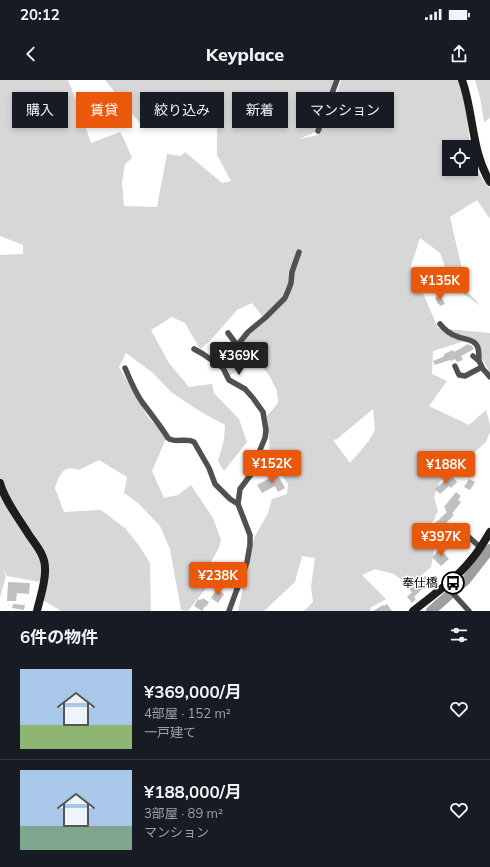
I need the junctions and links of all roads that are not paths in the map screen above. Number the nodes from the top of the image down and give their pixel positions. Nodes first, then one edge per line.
1 (337, 80) edge
2 (462, 80) edge
3 (318, 131) dead end
4 (490, 182) edge
5 (299, 252) dead end
6 (440, 324) dead end
7 (228, 333) dead end
8 (237, 345) junction
9 (194, 349) dead end
10 (473, 356) dead end
11 (479, 361) junction
12 (455, 366) dead end
13 (482, 367) junction
14 (125, 368) dead end
15 (223, 368) junction
16 (490, 377) edge
17 (0, 483) edge
18 (238, 504) junction
19 (452, 527) dead end
20 (490, 532) edge
21 (481, 548) junction
22 (447, 587) junction
23 (37, 611) edge
24 (230, 611) edge
25 (413, 611) edge
26 (469, 611) edge

1 - 3 street
2 - 4 street
5 - 8 street
6 - 11 street
7 - 8 street
8 - 15 street
9 - 15 street
10 - 11 street
11 - 13 street
12 - 13 street
13 - 16 street
14 - 18 street
15 - 18 street
17 - 23 street
18 - 24 street
19 - 21 street
20 - 21 street
21 - 22 street
22 - 25 street
22 - 26 street

